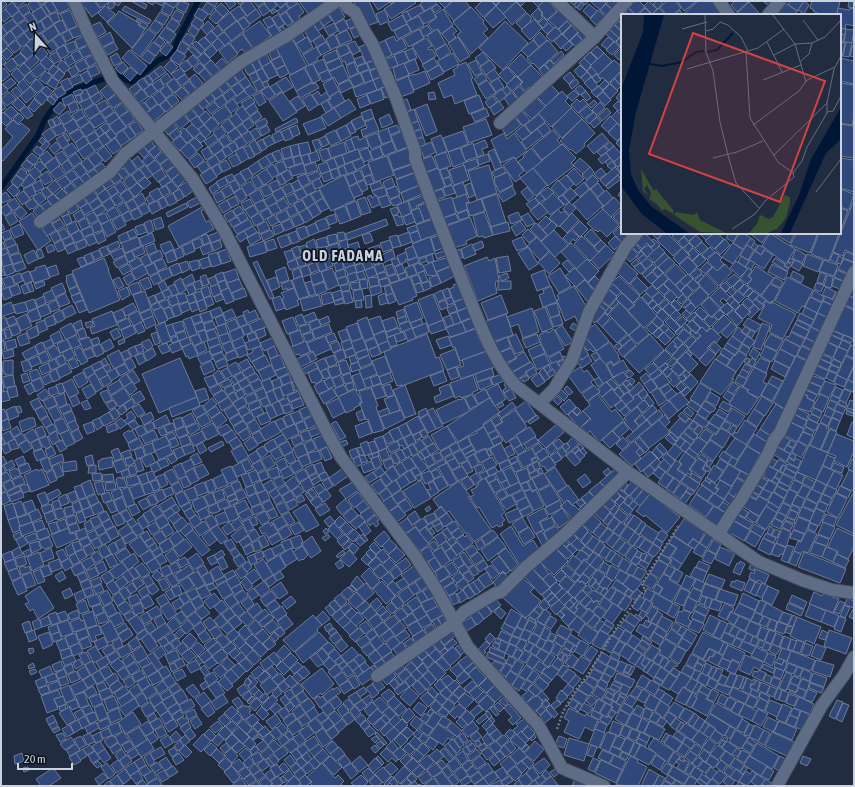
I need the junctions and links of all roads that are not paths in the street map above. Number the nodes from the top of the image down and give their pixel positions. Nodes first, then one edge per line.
1 (74, 1) edge
2 (337, 1) edge
3 (343, 1) edge
4 (557, 1) edge
5 (627, 1) edge
6 (719, 1) edge
7 (780, 1) edge
8 (728, 14) edge
9 (769, 14) edge
10 (595, 38) junction
11 (500, 123) dead end
12 (153, 131) junction
13 (40, 222) dead end
14 (636, 234) edge
15 (854, 272) edge
16 (540, 403) junction
17 (628, 472) junction
18 (718, 534) junction
19 (854, 593) edge
20 (454, 623) junction
21 (854, 657) edge
22 (377, 676) dead end
23 (604, 786) edge
24 (777, 786) edge

1 - 12 street
2 - 12 street
3 - 16 street
4 - 10 street
5 - 10 street
6 - 8 street
7 - 9 street
10 - 11 street
12 - 13 street
12 - 20 street
14 - 16 street
15 - 18 street
16 - 17 street
17 - 18 street
17 - 20 street
18 - 19 street
20 - 22 street
20 - 23 street
21 - 24 street

